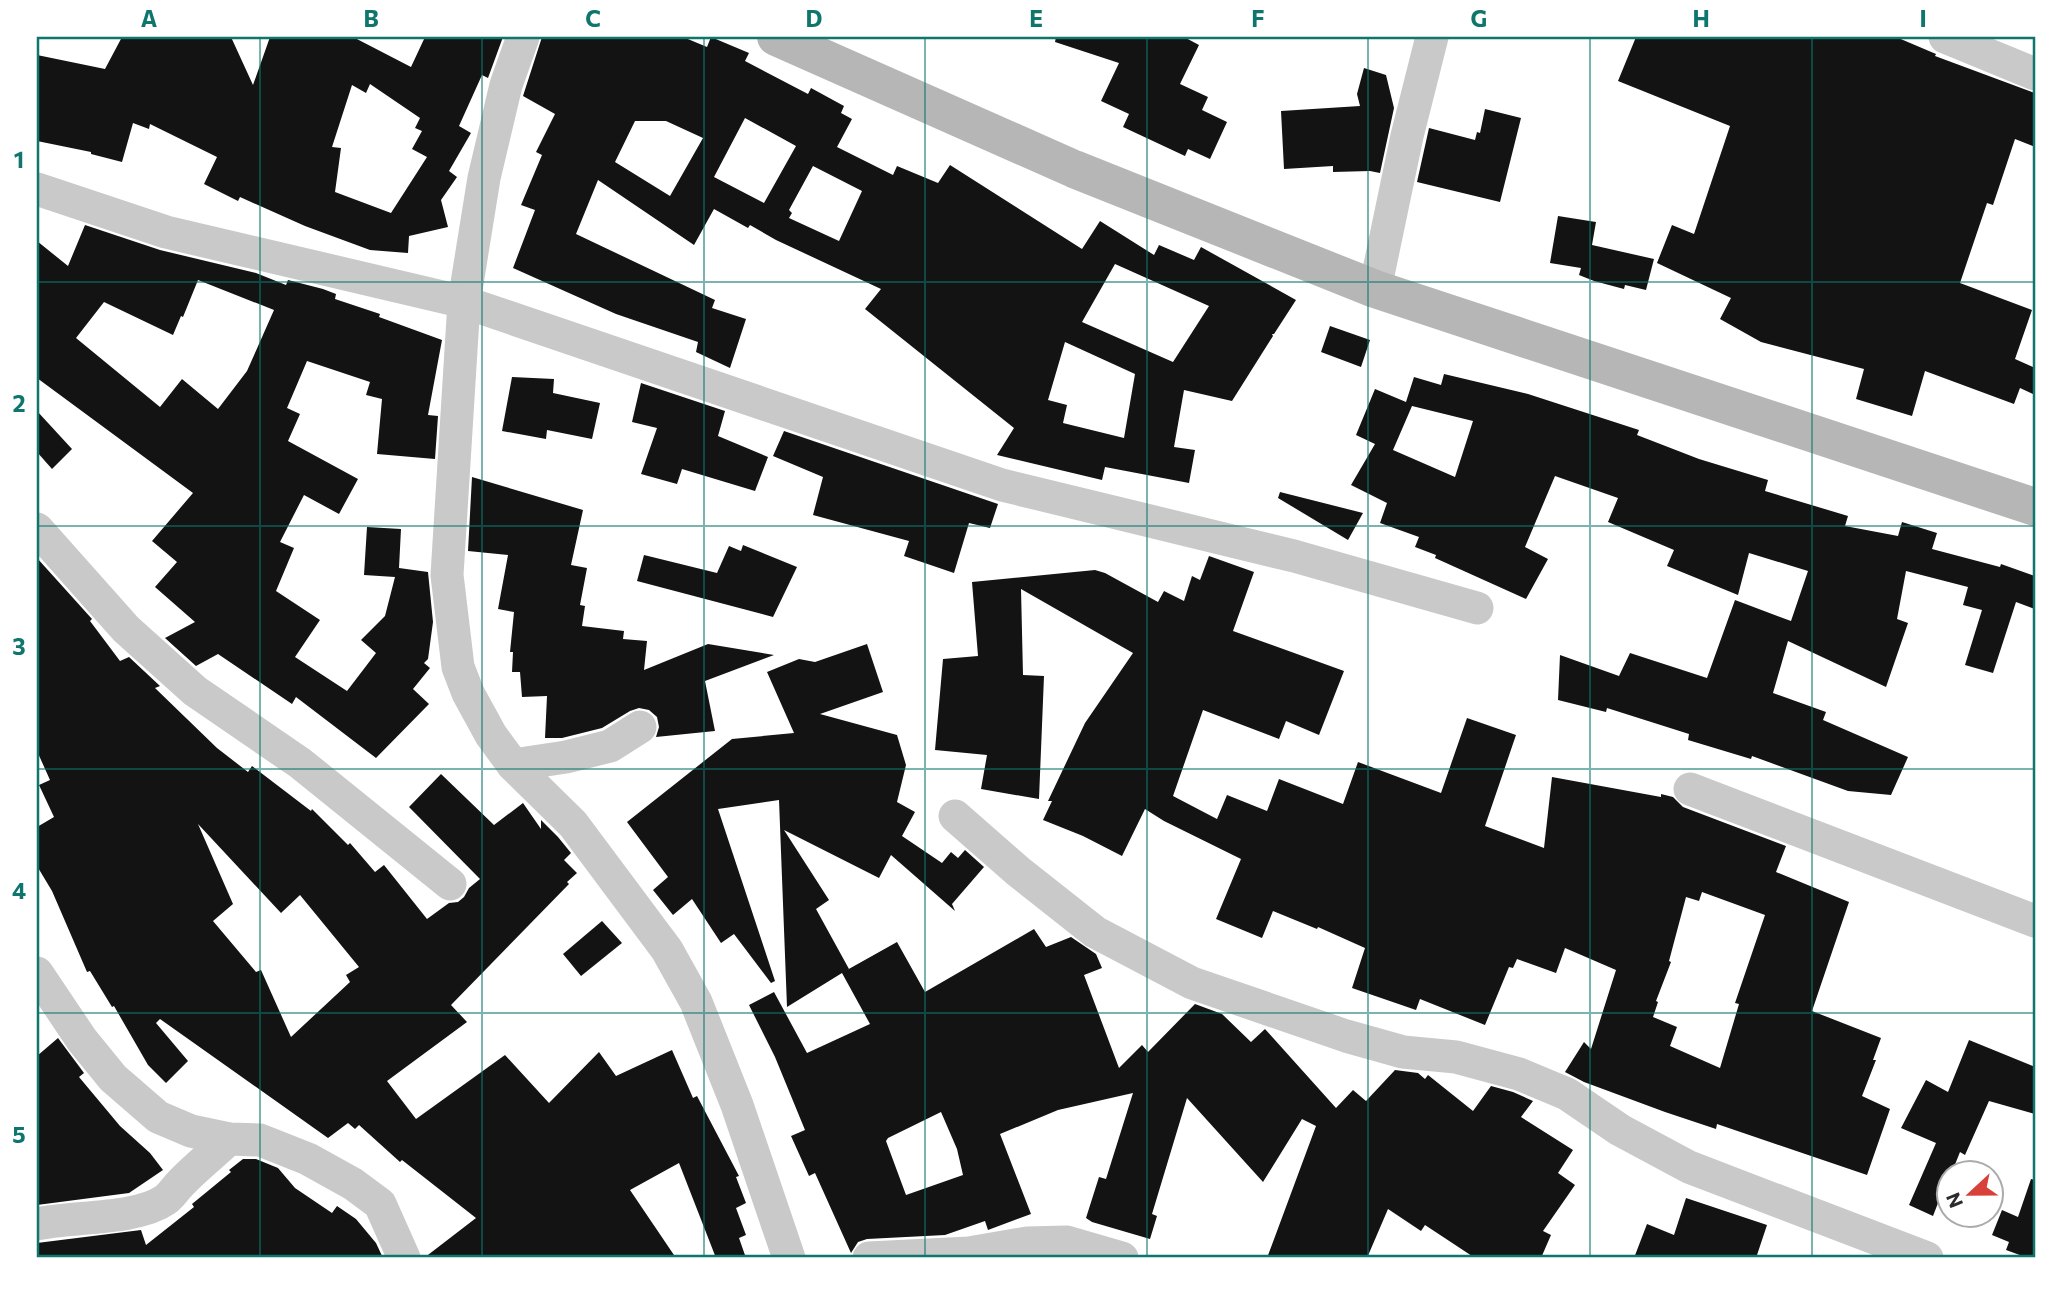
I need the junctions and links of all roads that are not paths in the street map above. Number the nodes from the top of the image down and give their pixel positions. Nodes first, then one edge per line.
1 (523, 37) edge
2 (776, 37) edge
3 (1432, 37) edge
4 (1945, 37) edge
5 (2035, 74) edge
6 (37, 189) edge
7 (1375, 289) junction
8 (464, 302) junction
9 (2035, 507) edge
10 (37, 529) edge
11 (1477, 608) dead end
12 (640, 727) dead end
13 (513, 765) junction
14 (1690, 789) dead end
15 (955, 816) dead end
16 (450, 884) dead end
17 (2035, 921) edge
18 (37, 973) edge
19 (229, 1139) junction
20 (37, 1224) edge
21 (404, 1258) edge
22 (789, 1258) edge
23 (869, 1258) edge
24 (1122, 1258) edge
25 (1927, 1258) edge

1 - 8 street
2 - 7 main road
3 - 7 street
4 - 5 street
6 - 8 street
7 - 9 main road
8 - 11 street
8 - 13 street
10 - 16 street
12 - 13 street
13 - 22 street
14 - 17 street
15 - 25 street
18 - 19 street
19 - 20 street
19 - 21 street
23 - 24 street

